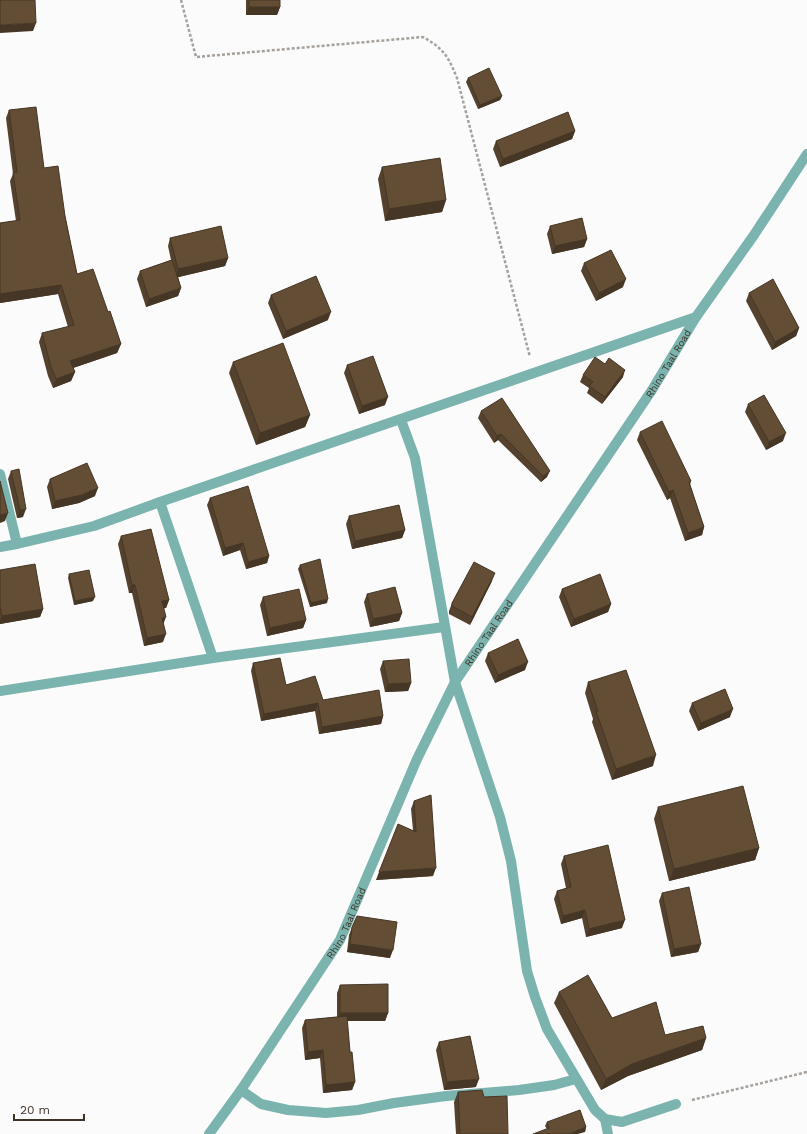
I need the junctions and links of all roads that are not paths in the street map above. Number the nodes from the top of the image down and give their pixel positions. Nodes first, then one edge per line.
1 (807, 154) edge
2 (696, 317) junction
3 (401, 420) junction
4 (0, 474) edge
5 (160, 502) junction
6 (17, 544) junction
7 (0, 547) edge
8 (444, 627) junction
9 (213, 658) junction
10 (455, 682) junction
11 (0, 691) edge
12 (576, 1079) junction
13 (241, 1090) junction
14 (676, 1104) road end
15 (606, 1119) junction
16 (209, 1134) edge
17 (608, 1134) edge

1 - 2 street, Rhino Taal Road
2 - 3 street
2 - 10 street, Rhino Taal Road
3 - 5 street
3 - 8 street
4 - 6 street
5 - 6 street
5 - 9 street
6 - 7 street
8 - 9 street
8 - 10 street
9 - 11 street
10 - 12 street
10 - 13 street, Rhino Taal Road
12 - 13 street
12 - 15 street
13 - 16 street, Rhino Taal Road
14 - 15 street
15 - 17 street

